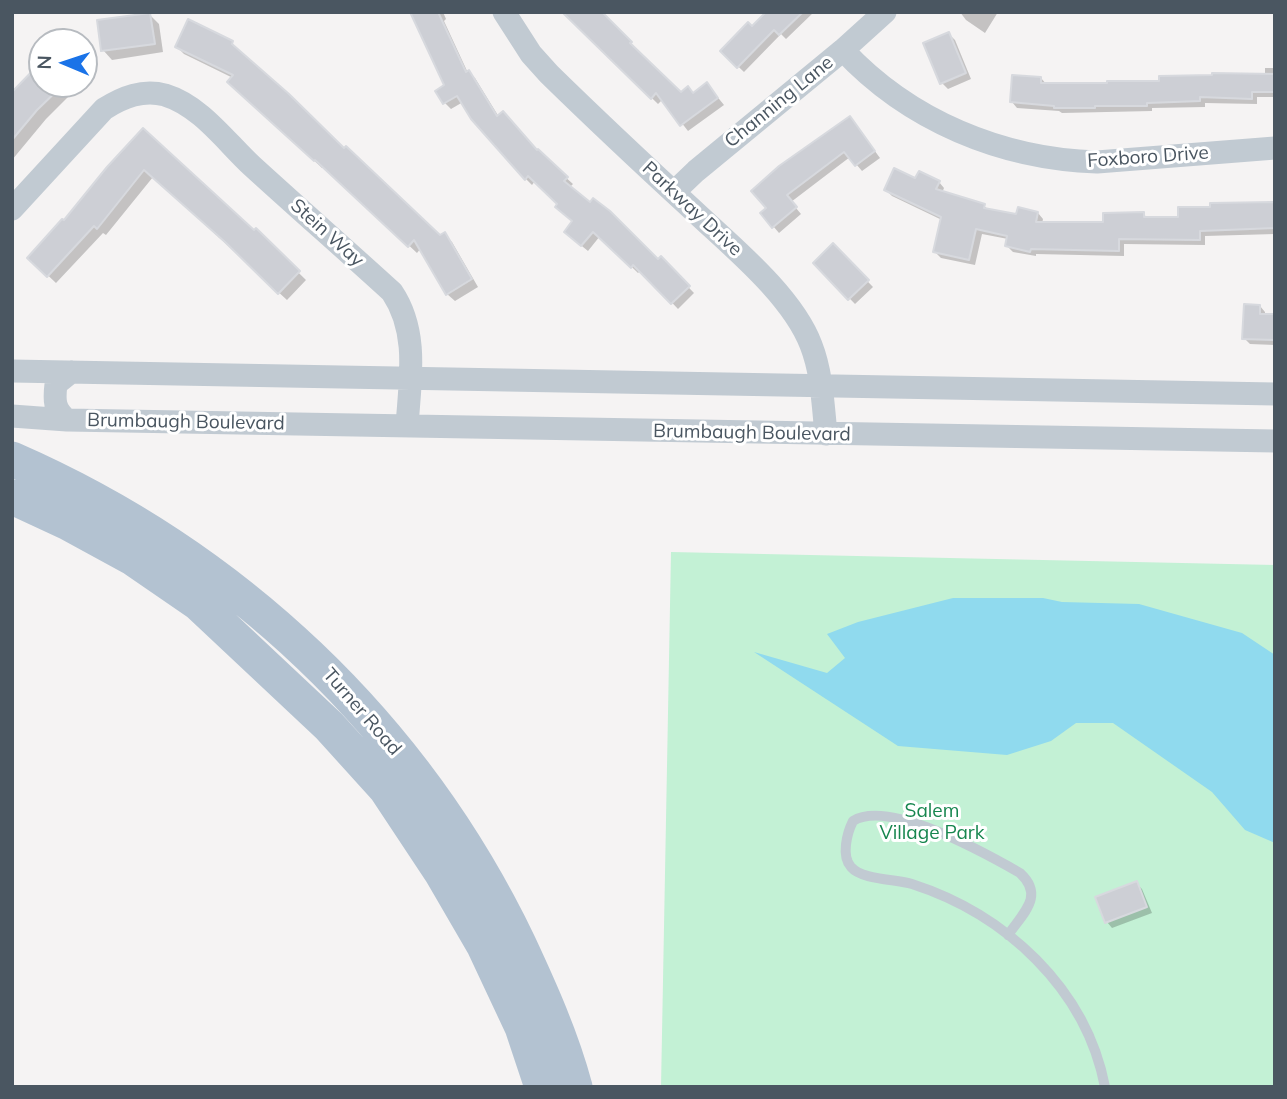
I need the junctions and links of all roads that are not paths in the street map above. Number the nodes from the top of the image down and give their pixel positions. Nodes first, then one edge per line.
1 (504, 12) edge
2 (885, 12) edge
3 (843, 50) junction
4 (1275, 148) edge
5 (674, 192) junction
6 (12, 209) edge
7 (12, 371) edge
8 (71, 372) junction
9 (411, 378) junction
10 (821, 385) junction
11 (1275, 394) edge
12 (12, 416) edge
13 (68, 420) junction
14 (407, 426) junction
15 (827, 434) junction
16 (1275, 441) edge
17 (12, 459) edge
18 (12, 496) edge
19 (1008, 934) junction
20 (542, 1087) edge
21 (575, 1087) edge
22 (1105, 1087) edge

1 - 5 street, Parkway Drive
2 - 3 street, Channing Lane
3 - 4 street, Foxboro Drive
3 - 5 street, Channing Lane
5 - 10 street, Parkway Drive
6 - 9 street, Stein Way
7 - 8 street
8 - 9 street
8 - 13 street, Brumbaugh Boulevard
9 - 10 street
9 - 14 street, Stein Way
10 - 11 street
10 - 15 street, Parkway Drive
12 - 13 street
13 - 14 street, Brumbaugh Boulevard
14 - 15 street, Brumbaugh Boulevard
15 - 16 street, Brumbaugh Boulevard
17 - 21 main road, Turner Road
18 - 20 main road, Turner Road
19 - 19 lane
19 - 22 lane

